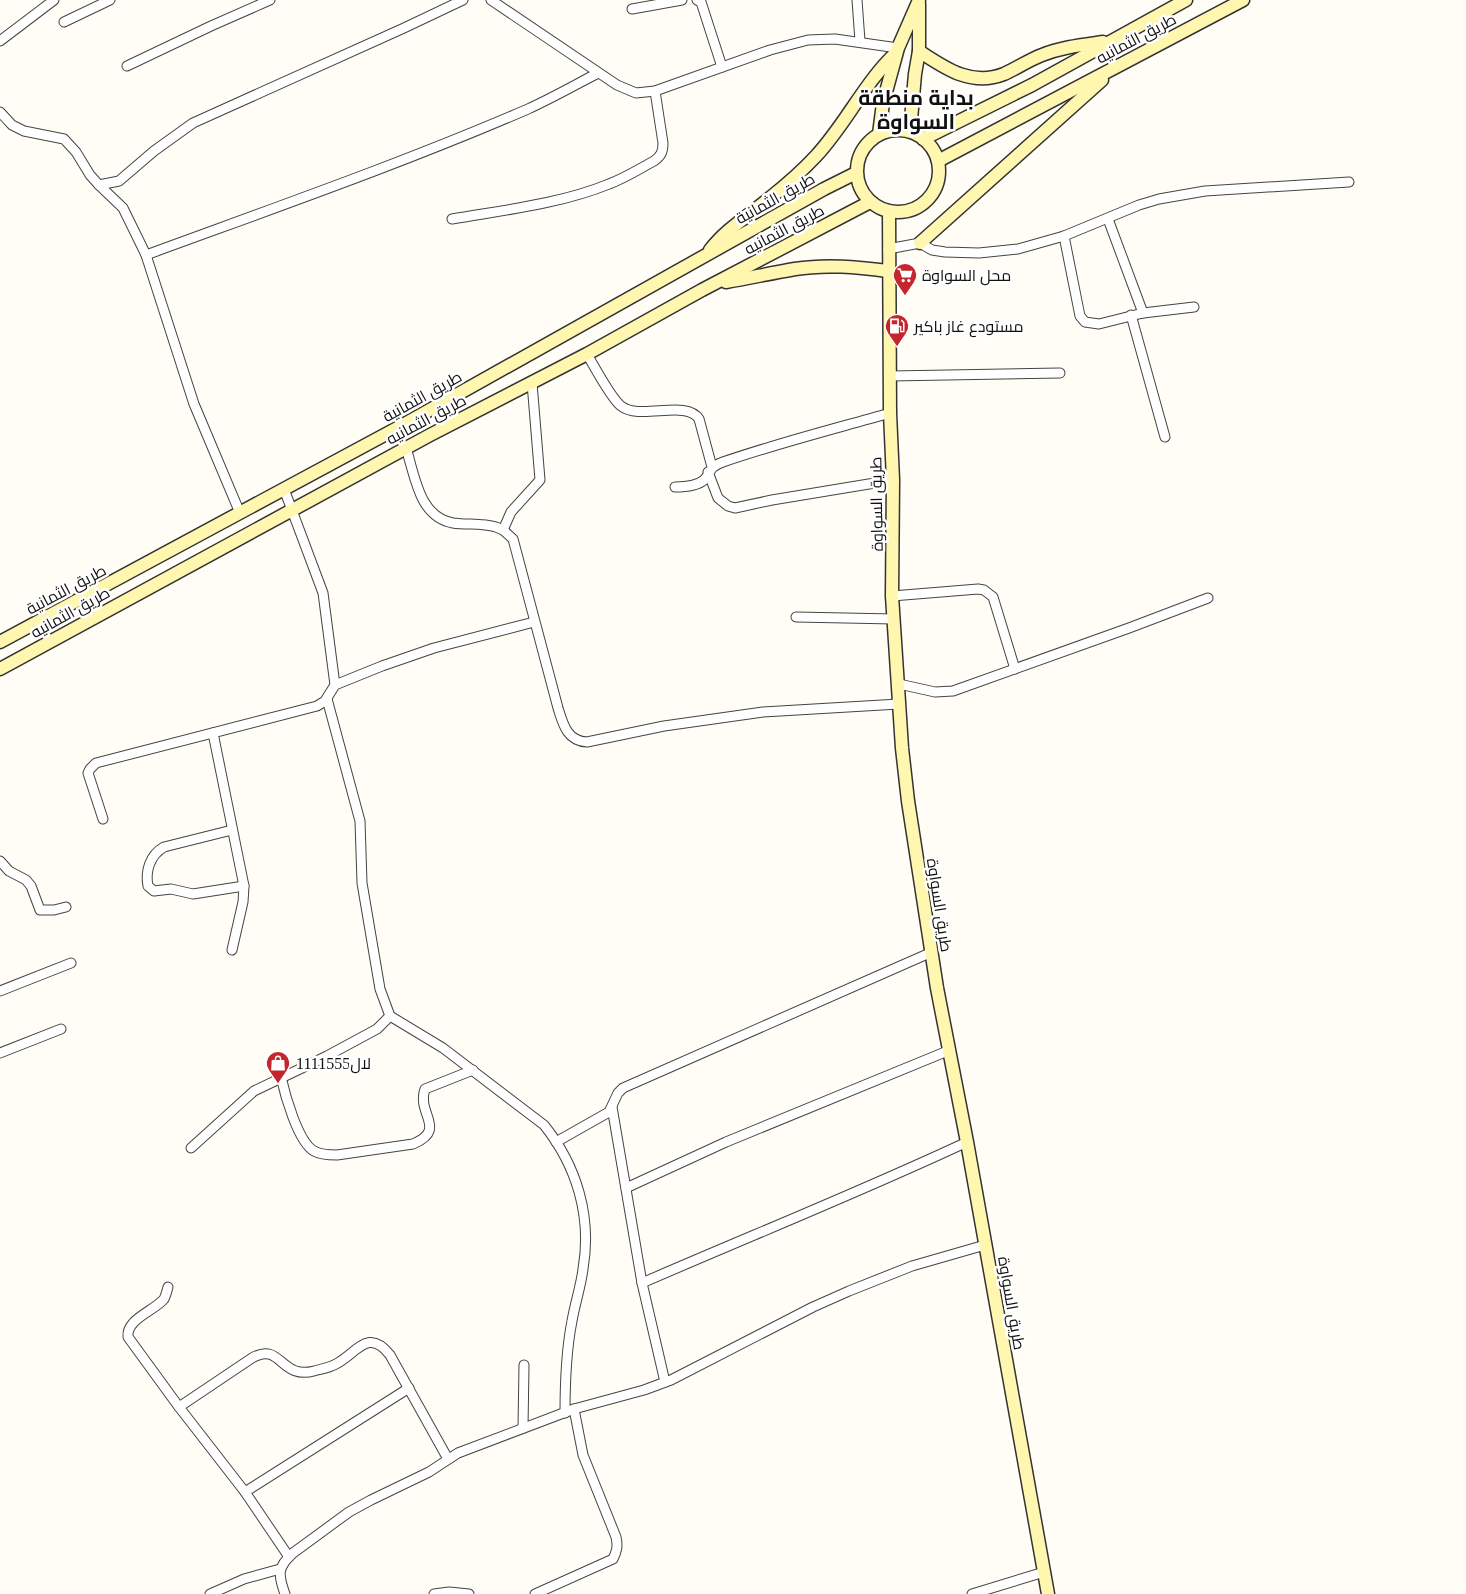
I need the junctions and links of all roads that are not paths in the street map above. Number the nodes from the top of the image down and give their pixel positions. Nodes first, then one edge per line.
1 (54, 0) edge
2 (110, 0) edge
3 (270, 0) edge
4 (463, 0) edge
5 (492, 0) edge
6 (682, 0) edge
7 (697, 0) edge
8 (857, 0) edge
9 (919, 0) edge
10 (1186, 0) edge
11 (1243, 0) edge
12 (632, 9) dead end
13 (64, 22) dead end
14 (0, 41) edge
15 (860, 41) junction
16 (1110, 41) junction
17 (919, 50) junction
18 (897, 51) junction
19 (127, 66) dead end
20 (1117, 66) junction
21 (722, 67) junction
22 (598, 72) junction
23 (655, 91) junction
24 (0, 112) edge
25 (910, 132) junction
26 (879, 134) junction
27 (923, 138) junction
28 (938, 161) junction
29 (856, 173) junction
30 (1349, 182) dead end
31 (99, 185) junction
32 (870, 202) junction
33 (889, 212) junction
34 (452, 218) dead end
35 (1108, 219) junction
36 (1064, 236) junction
37 (920, 243) junction
38 (888, 249) junction
39 (146, 254) junction
40 (705, 256) junction
41 (888, 271) junction
42 (716, 283) junction
43 (1194, 307) dead end
44 (1143, 313) junction
45 (1131, 315) junction
46 (587, 354) junction
47 (1060, 374) dead end
48 (890, 376) junction
49 (532, 383) junction
50 (890, 413) junction
51 (1165, 437) dead end
52 (406, 448) junction
53 (710, 470) junction
54 (893, 480) junction
55 (675, 487) dead end
56 (284, 489) junction
57 (292, 511) junction
58 (240, 513) junction
59 (503, 530) junction
60 (892, 596) junction
61 (1208, 598) dead end
62 (796, 618) dead end
63 (894, 619) junction
64 (534, 622) junction
65 (0, 642) edge
66 (0, 669) edge
67 (1015, 669) junction
68 (899, 684) junction
69 (335, 685) junction
70 (327, 699) junction
71 (899, 704) junction
72 (213, 733) junction
73 (103, 819) dead end
74 (232, 830) junction
75 (0, 862) edge
76 (244, 886) junction
77 (66, 907) dead end
78 (232, 950) dead end
79 (932, 952) junction
80 (71, 963) dead end
81 (0, 991) edge
82 (390, 1016) junction
83 (61, 1029) dead end
84 (950, 1050) junction
85 (0, 1052) edge
86 (473, 1070) junction
87 (281, 1077) junction
88 (612, 1107) junction
89 (556, 1142) junction
90 (967, 1142) junction
91 (191, 1148) dead end
92 (626, 1188) junction
93 (986, 1245) junction
94 (642, 1284) junction
95 (168, 1287) dead end
96 (524, 1365) dead end
97 (665, 1382) junction
98 (409, 1388) junction
99 (179, 1408) junction
100 (574, 1409) junction
101 (565, 1412) junction
102 (523, 1428) junction
103 (448, 1459) junction
104 (245, 1492) junction
105 (289, 1557) junction
106 (280, 1569) junction
107 (1044, 1572) junction
108 (210, 1594) edge
109 (285, 1594) edge
110 (434, 1594) edge
111 (469, 1594) edge
112 (535, 1594) edge
113 (972, 1594) edge
114 (1048, 1594) edge

1 - 14 street
2 - 13 street
3 - 19 street
4 - 31 street
5 - 22 street
6 - 12 street
7 - 21 street
8 - 15 street
9 - 17 street
9 - 18 street
10 - 16 street
11 - 20 street, طريق الثمانيه
15 - 18 street
15 - 21 street
16 - 17 street
16 - 27 street
17 - 25 street
18 - 26 street
18 - 40 street
20 - 28 street, طريق الثمانيه
20 - 37 street
21 - 23 street
22 - 23 street
22 - 39 street
23 - 34 street
24 - 31 street
25 - 26 street
25 - 27 street
26 - 29 street
27 - 28 street
28 - 33 street
29 - 32 street
29 - 40 street, طريق الثمانية
30 - 35 street
31 - 39 street
32 - 33 street
32 - 42 street, طريق الثمانيه
33 - 38 street, طريق السواوة
35 - 36 street
35 - 44 street
36 - 37 street
36 - 45 street
37 - 38 street
38 - 41 street, طريق السواوة
39 - 58 street
40 - 56 street, طريق الثمانية
41 - 42 street
41 - 48 street, طريق السواوة
42 - 46 street, طريق الثمانيه
43 - 44 street
44 - 45 street
45 - 51 street
46 - 49 street, طريق الثمانيه
46 - 53 street
47 - 48 street
48 - 50 street, طريق السواوة
49 - 52 street, طريق الثمانيه
49 - 59 street
50 - 53 street
50 - 54 street, طريق السواوة
52 - 57 street, طريق الثمانيه
52 - 59 street
53 - 54 street
53 - 55 street
54 - 60 street, طريق السواوة
56 - 57 street
56 - 58 street, طريق الثمانية
57 - 66 street, طريق الثمانيه
57 - 69 street
58 - 65 street, طريق الثمانية
59 - 64 street
60 - 63 street, طريق السواوة
60 - 67 street
61 - 67 street
62 - 63 street
63 - 68 street, طريق السواوة
64 - 69 street
64 - 71 street
67 - 68 street
68 - 71 street, طريق السواوة
69 - 70 street
70 - 72 street
70 - 82 street
71 - 79 street, طريق السواوة
72 - 73 street
72 - 74 street
74 - 76 street
74 - 76 street
75 - 77 street
76 - 78 street
79 - 84 street, طريق السواوة
79 - 88 street
80 - 81 street
82 - 86 street
82 - 87 street
83 - 85 street
84 - 90 street, طريق السواوة
84 - 92 street
86 - 87 street
86 - 89 street
87 - 91 street
88 - 89 street
88 - 92 street
89 - 101 street
90 - 93 street, طريق السواوة
90 - 94 street
92 - 94 street
93 - 97 street
93 - 107 street, طريق السواوة
94 - 97 street
95 - 99 street
96 - 102 street
97 - 100 street
98 - 99 street
98 - 103 street
98 - 104 street
99 - 104 street
100 - 101 street
100 - 112 street
101 - 102 street
102 - 103 street
103 - 105 street
104 - 105 street
105 - 106 street
106 - 108 street
106 - 109 street
107 - 113 street
107 - 114 street, طريق السواوة
110 - 111 street

